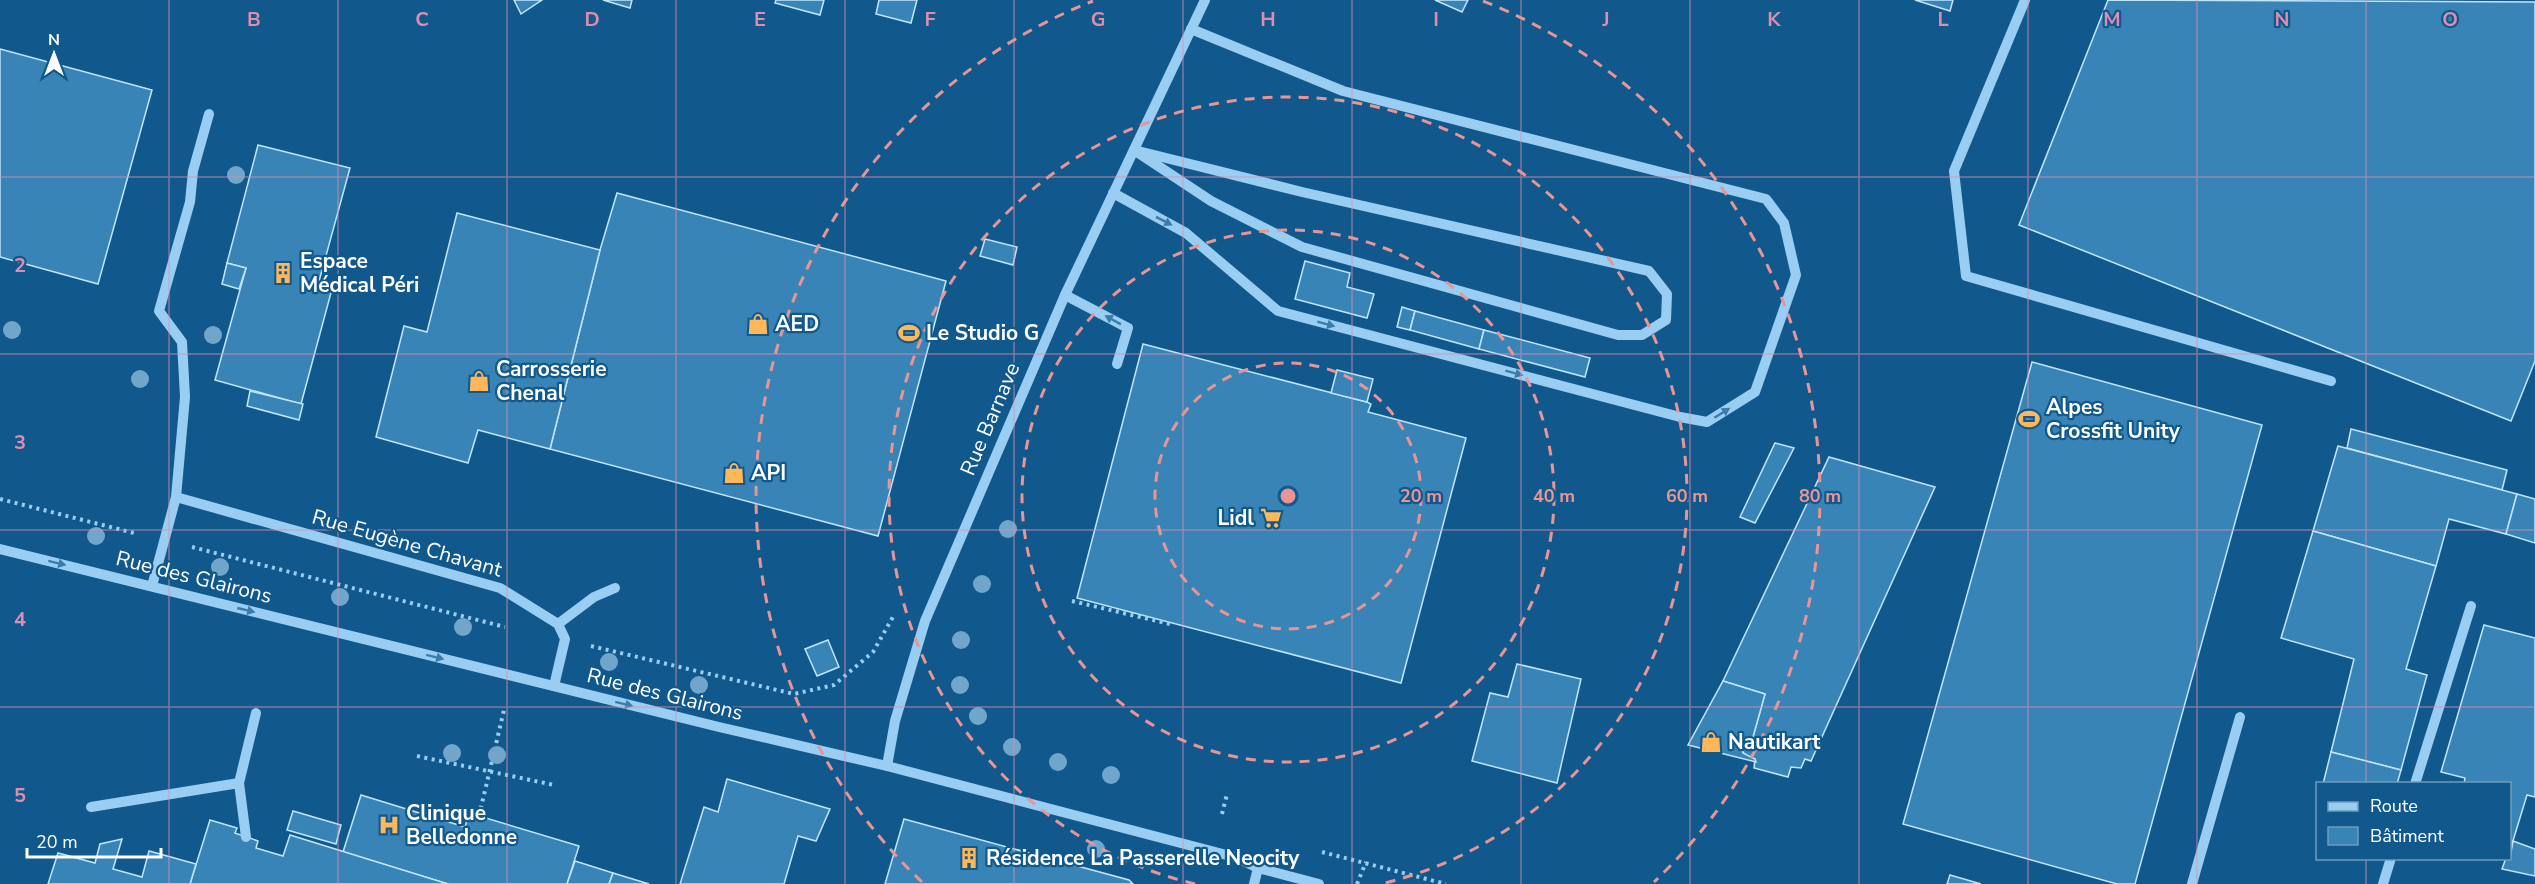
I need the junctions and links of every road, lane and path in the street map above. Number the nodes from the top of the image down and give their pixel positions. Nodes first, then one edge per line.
1 (1204, 0) edge
2 (2025, 0) edge
3 (1191, 29) junction
4 (209, 114) dead end
5 (1134, 150) junction
6 (1113, 194) junction
7 (1065, 295) junction
8 (1117, 364) dead end
9 (2331, 381) dead end
10 (176, 497) junction
11 (0, 499) edge
12 (165, 540) junction
13 (0, 549) edge
14 (152, 586) junction
15 (615, 588) dead end
16 (1072, 601) dead end
17 (899, 605) dead end
18 (2471, 606) dead end
19 (558, 624) junction
20 (1174, 625) dead end
21 (513, 629) dead end
22 (565, 639) junction
23 (554, 686) junction
24 (504, 710) dead end
25 (255, 713) dead end
26 (2240, 717) dead end
27 (417, 756) dead end
28 (887, 766) junction
29 (490, 771) junction
30 (2415, 782) edge
31 (239, 783) junction
32 (554, 785) dead end
33 (1227, 794) dead end
34 (91, 807) dead end
35 (1222, 814) dead end
36 (479, 816) dead end
37 (246, 837) dead end
38 (1313, 850) dead end
39 (2390, 860) edge
40 (1366, 862) junction
41 (1258, 868) junction
42 (1254, 884) edge
43 (1319, 884) edge
44 (1357, 884) edge
45 (1446, 884) edge
46 (2193, 884) edge
47 (2383, 884) edge

1 - 3 street, Rue Barnave
2 - 9 street
3 - 5 street, Rue Barnave
6 -> 3 street
4 - 10 street
5 - 5 street
5 - 6 street, Rue Barnave
6 - 7 street, Rue Barnave
8 -> 7 street
7 - 28 street, Rue Barnave
10 - 12 street
10 - 19 street, Rue Eugène Chavant
11 - 12 path
12 - 14 street
12 - 21 path
13 -> 14 street, Rue des Glairons
14 -> 23 street, Rue des Glairons
15 - 19 street
16 - 20 path
17 - 22 path
18 - 30 street
19 - 22 street
22 - 23 street
23 -> 28 street, Rue des Glairons
24 - 29 path
25 - 31 street
26 - 46 street
27 - 29 path
28 - 41 street, Rue des Glairons
29 - 32 path
29 - 36 path
31 - 34 street
31 - 37 street
33 - 35 path
38 - 40 path
39 - 47 street
40 - 44 path
40 - 45 path
41 - 42 street
41 - 43 street, Rue des Glairons

